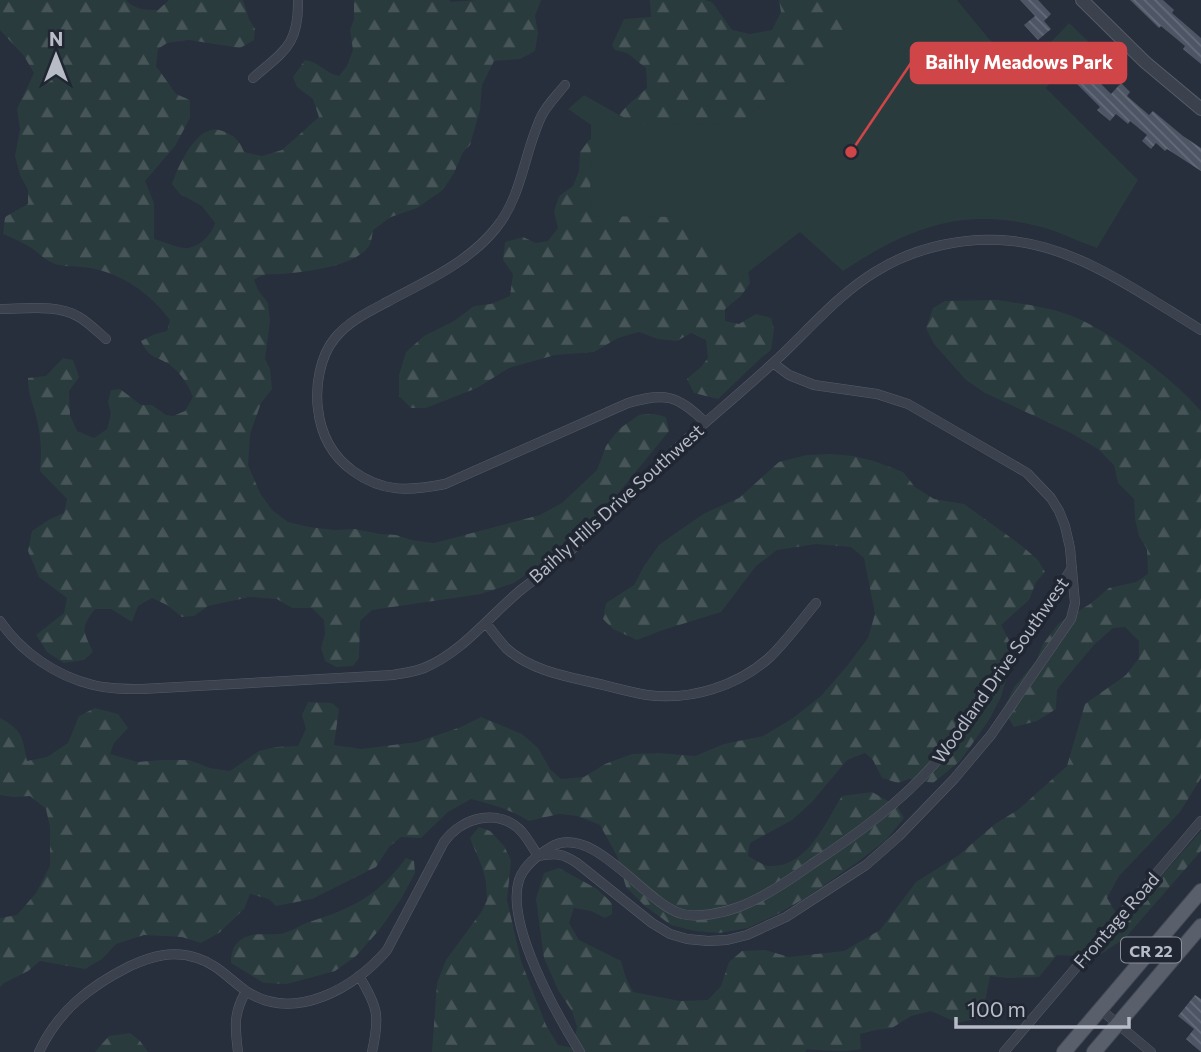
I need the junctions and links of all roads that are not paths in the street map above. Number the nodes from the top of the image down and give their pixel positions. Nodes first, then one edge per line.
1 (298, 0) edge
2 (1082, 0) edge
3 (253, 78) dead end
4 (565, 85) dead end
5 (1201, 109) edge
6 (0, 309) edge
7 (1201, 330) edge
8 (106, 339) dead end
9 (773, 363) junction
10 (705, 422) junction
11 (1072, 568) junction
12 (816, 603) dead end
13 (0, 621) edge
14 (486, 623) junction
15 (1201, 821) edge
16 (538, 856) junction
17 (1201, 891) edge
18 (1201, 926) edge
19 (359, 976) junction
20 (246, 991) junction
21 (1101, 1009) junction
22 (1118, 1024) junction
23 (39, 1052) edge
24 (238, 1052) edge
25 (372, 1052) edge
26 (580, 1052) edge
27 (1004, 1052) edge
28 (1064, 1052) edge
29 (1094, 1052) edge
30 (1150, 1052) edge

1 - 3 street
2 - 5 street
4 - 10 street
6 - 8 street
7 - 9 street, Baihly Hills Drive Southwest
9 - 10 street, Baihly Hills Drive Southwest
9 - 11 street, Woodland Drive Southwest
10 - 14 street, Baihly Hills Drive Southwest
11 - 16 street, Woodland Drive Southwest
11 - 16 street, Woodland Drive Southwest
12 - 14 street
13 - 14 street, Baihly Hills Drive Southwest
15 - 27 street, Frontage Road
16 - 19 street
16 - 26 street
17 - 21 main road, CR 22
18 - 22 main road, CR 22
19 - 20 street
19 - 25 street
20 - 23 street
20 - 24 street
21 - 22 street
21 - 28 main road, CR 22
22 - 29 main road, CR 22
22 - 30 street

